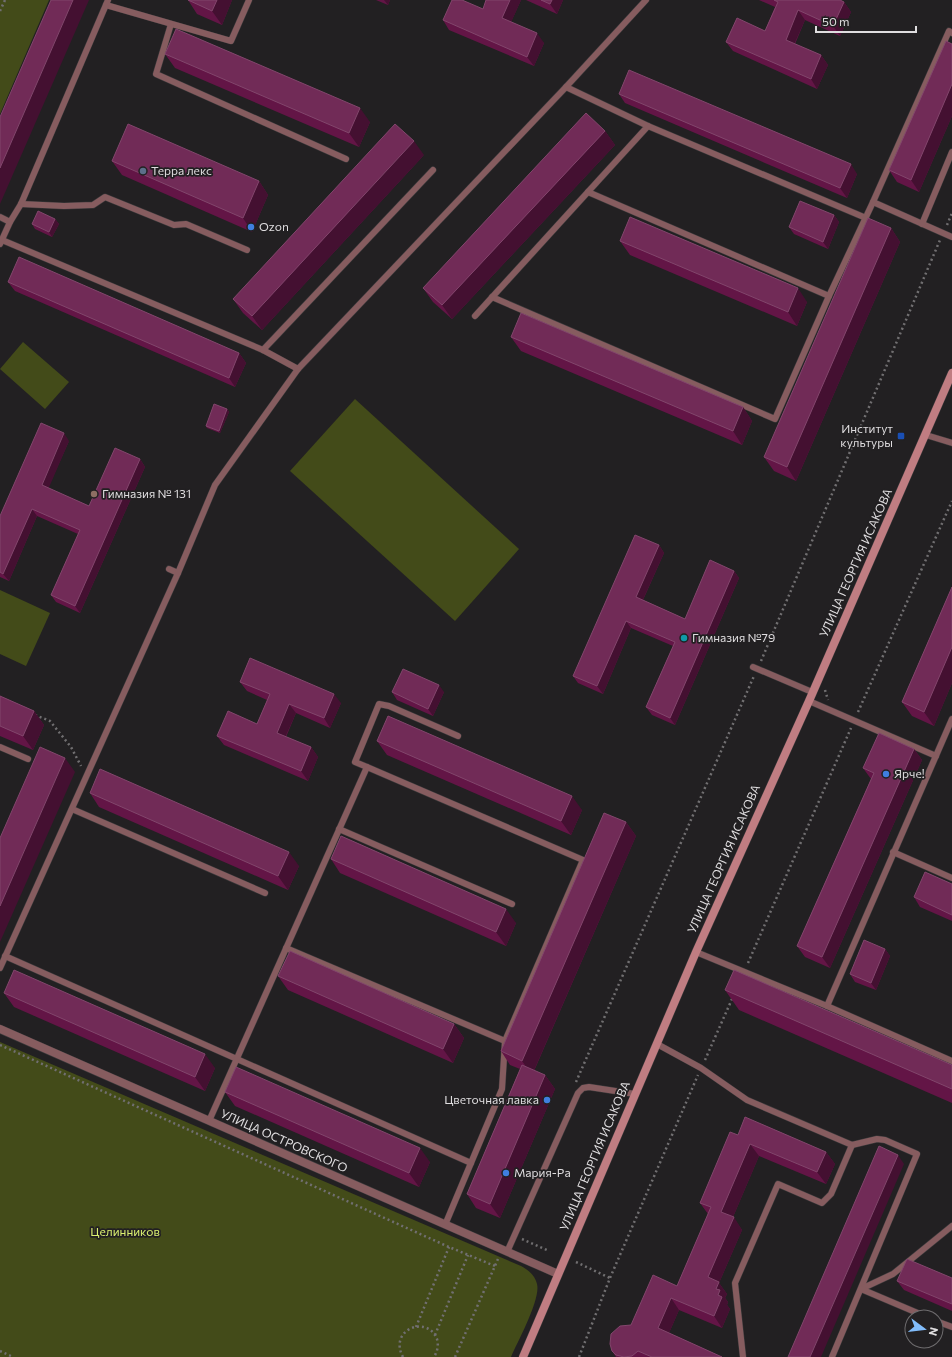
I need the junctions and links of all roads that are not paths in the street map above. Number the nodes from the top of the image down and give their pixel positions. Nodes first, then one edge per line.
1 (249, 0) edge
2 (646, 0) edge
3 (107, 2) edge
4 (171, 24) junction
5 (952, 33) edge
6 (566, 87) junction
7 (648, 126) junction
8 (952, 152) edge
9 (346, 159) dead end
10 (433, 170) dead end
11 (588, 192) junction
12 (873, 202) junction
13 (20, 204) junction
14 (0, 217) edge
15 (866, 218) junction
16 (10, 222) junction
17 (922, 224) junction
18 (952, 237) edge
19 (1, 242) edge
20 (247, 250) dead end
21 (829, 296) junction
22 (492, 297) junction
23 (475, 316) dead end
24 (263, 350) junction
25 (298, 369) junction
26 (952, 373) edge
27 (926, 435) junction
28 (952, 443) edge
29 (169, 569) dead end
30 (178, 572) junction
31 (756, 668) road end
32 (812, 692) junction
33 (809, 701) junction
34 (952, 719) edge
35 (458, 736) dead end
36 (0, 747) edge
37 (936, 756) junction
38 (28, 759) dead end
39 (367, 767) junction
40 (72, 809) junction
41 (339, 829) junction
42 (893, 852) junction
43 (952, 878) edge
44 (264, 893) dead end
45 (512, 904) dead end
46 (286, 948) junction
47 (696, 952) junction
48 (5, 956) junction
49 (0, 968) edge
50 (827, 1006) junction
51 (0, 1029) edge
52 (505, 1041) junction
53 (657, 1044) junction
54 (236, 1059) junction
55 (952, 1061) edge
56 (635, 1094) junction
57 (209, 1121) junction
58 (852, 1145) junction
59 (470, 1163) junction
60 (444, 1225) junction
61 (952, 1226) edge
62 (505, 1251) junction
63 (558, 1274) junction
64 (861, 1289) junction
65 (909, 1309) edge
66 (523, 1357) edge
67 (743, 1357) edge
68 (832, 1357) edge

1 - 4 lane
2 - 6 lane
3 - 4 lane
3 - 13 lane
4 - 9 lane
5 - 12 lane
6 - 7 lane
6 - 25 lane
7 - 11 lane
7 - 15 lane
8 - 17 lane
10 - 24 lane
11 - 21 lane
11 - 22 lane
12 - 15 lane
12 - 17 lane
13 - 16 lane
13 - 20 lane
14 - 16 lane
15 - 21 lane
16 - 19 lane
17 - 18 lane
19 - 24 lane
21 - 22 lane
22 - 23 lane
24 - 25 lane
25 - 30 lane
26 - 27 street, УЛИЦА ГЕОРГИЯ ИСАКОВА
27 - 28 lane
27 - 32 street, УЛИЦА ГЕОРГИЯ ИСАКОВА
29 - 30 lane
30 - 40 lane
31 - 32 lane
32 - 33 street, УЛИЦА ГЕОРГИЯ ИСАКОВА
33 - 37 lane
33 - 47 street, УЛИЦА ГЕОРГИЯ ИСАКОВА
34 - 37 lane
35 - 39 lane
36 - 38 lane
37 - 42 lane
39 - 41 lane
39 - 52 lane
40 - 44 lane
40 - 48 lane
41 - 45 lane
41 - 46 lane
42 - 43 lane
42 - 50 lane
46 - 52 lane
46 - 54 lane
47 - 50 lane
47 - 53 street, УЛИЦА ГЕОРГИЯ ИСАКОВА
48 - 49 lane
48 - 54 lane
50 - 55 lane
51 - 57 street, УЛИЦА ОСТРОВСКОГО
52 - 59 lane
53 - 56 street, УЛИЦА ГЕОРГИЯ ИСАКОВА
53 - 58 lane
54 - 57 lane
54 - 59 lane
56 - 62 lane
56 - 63 street, УЛИЦА ГЕОРГИЯ ИСАКОВА
57 - 60 street, УЛИЦА ОСТРОВСКОГО
58 - 64 lane
58 - 67 lane
59 - 60 lane
60 - 62 street, УЛИЦА ОСТРОВСКОГО
61 - 64 lane
62 - 63 street, УЛИЦА ОСТРОВСКОГО
63 - 66 street, УЛИЦА ГЕОРГИЯ ИСАКОВА
64 - 65 lane
64 - 68 lane

